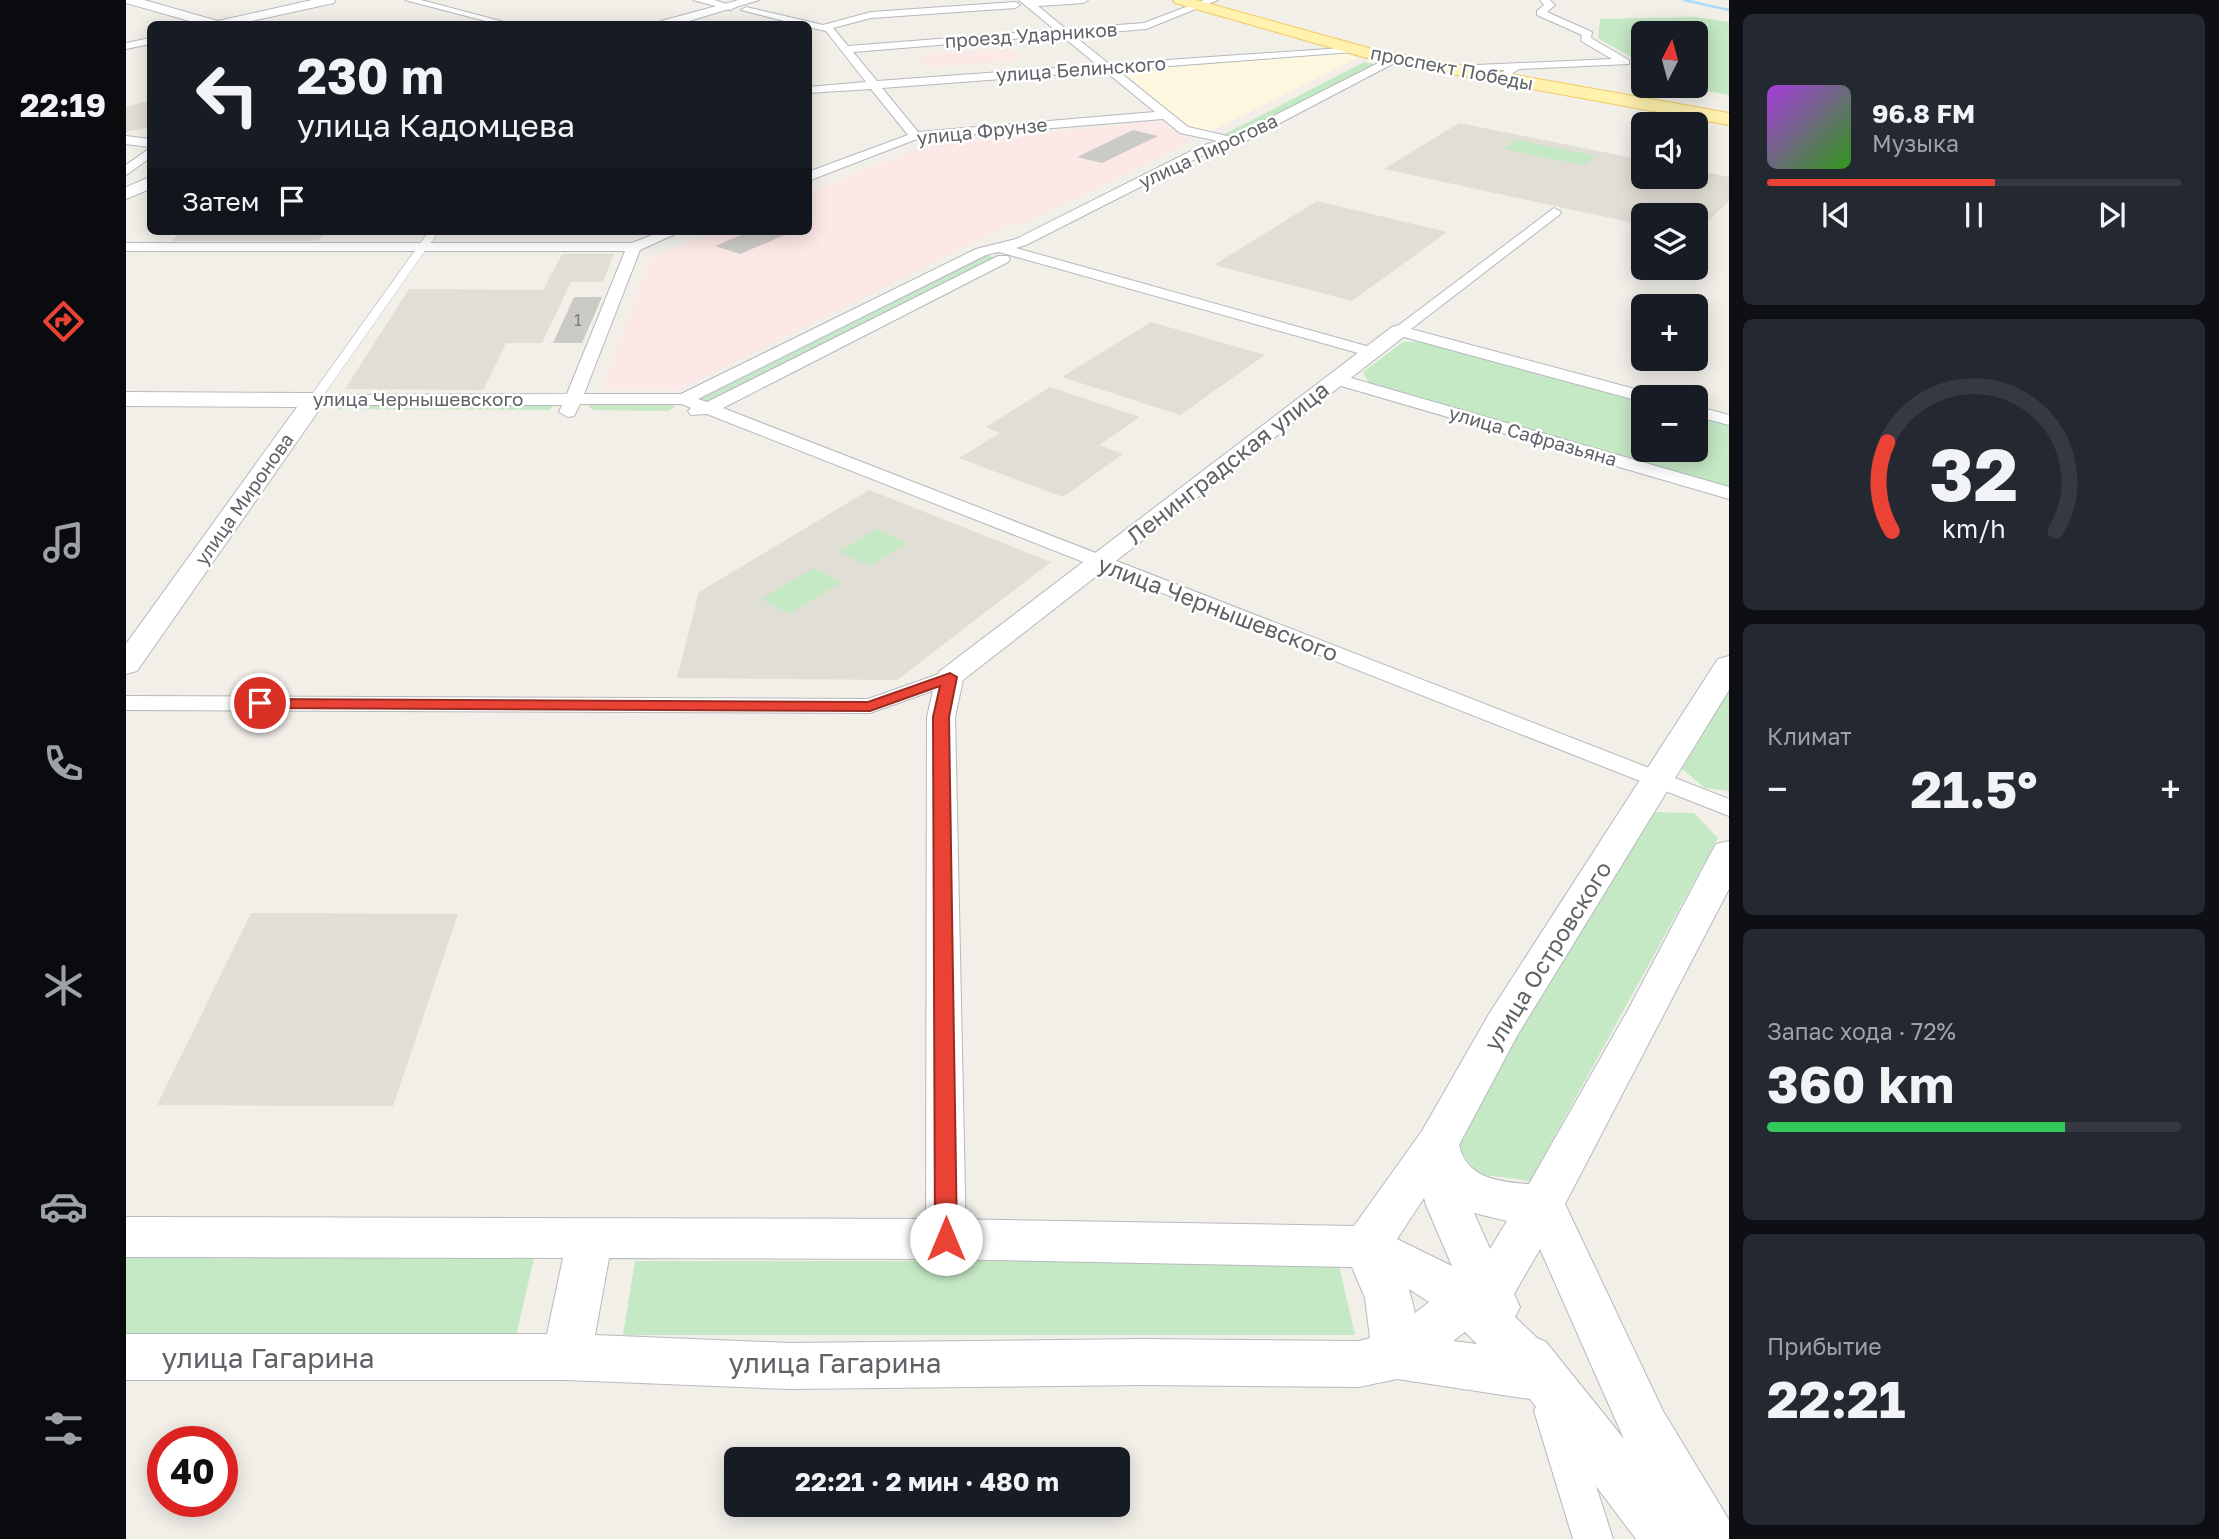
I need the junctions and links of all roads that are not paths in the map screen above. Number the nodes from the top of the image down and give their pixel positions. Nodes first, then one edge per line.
1 (130, 0) edge
2 (329, 0) edge
3 (410, 0) edge
4 (699, 0) edge
5 (1083, 0) edge
6 (1180, 0) edge
7 (1545, 0) edge
8 (770, 3) dead end
9 (1023, 3) edge
10 (1206, 3) edge
11 (750, 5) edge
12 (730, 7) junction
13 (933, 16) junction
14 (203, 21) edge
15 (235, 21) edge
16 (495, 21) edge
17 (677, 21) edge
18 (704, 21) edge
19 (805, 21) edge
20 (812, 23) edge
21 (825, 27) junction
22 (1065, 33) junction
23 (957, 41) junction
24 (147, 42) edge
25 (126, 46) edge
26 (845, 49) junction
27 (1353, 57) junction
28 (1394, 59) junction
29 (1516, 66) junction
30 (1107, 67) junction
31 (1455, 69) junction
32 (1501, 78) junction
33 (875, 85) junction
34 (812, 90) edge
35 (1163, 115) junction
36 (1729, 119) edge
37 (1225, 134) junction
38 (915, 136) junction
39 (126, 140) edge
40 (147, 144) edge
41 (147, 154) edge
42 (126, 171) edge
43 (812, 175) edge
44 (147, 184) edge
45 (126, 194) edge
46 (1554, 212) dead end
47 (431, 235) edge
48 (665, 235) edge
49 (424, 246) junction
50 (126, 247) edge
51 (635, 247) junction
52 (1011, 247) junction
53 (1399, 331) junction
54 (1371, 352) junction
55 (1337, 379) junction
56 (1631, 393) edge
57 (126, 399) edge
58 (570, 406) junction
59 (309, 407) junction
60 (680, 407) junction
61 (715, 412) junction
62 (126, 414) edge
63 (1708, 414) edge
64 (1729, 420) edge
65 (1729, 493) edge
66 (1100, 562) junction
67 (126, 664) edge
68 (1729, 665) edge
69 (950, 677) junction
70 (126, 703) edge
71 (1658, 780) junction
72 (1729, 808) edge
73 (1729, 853) edge
74 (1437, 1144) junction
75 (1543, 1205) junction
76 (126, 1237) edge
77 (590, 1238) junction
78 (946, 1239) junction
79 (1366, 1247) junction
80 (1477, 1298) junction
81 (1397, 1356) junction
82 (126, 1357) edge
83 (566, 1357) junction
84 (1542, 1377) junction
85 (1593, 1539) edge
86 (1669, 1539) edge
87 (1710, 1539) edge

1 - 14 main road
2 - 15 main road
3 - 16 street
4 - 12 street
5 - 9 street
6 - 10 main road, проспект Победы
7 - 29 street
8 - 11 main road
9 - 13 street
9 - 22 street
10 - 22 street, проезд Ударников
10 - 27 main road, проспект Победы
11 - 12 main road
11 - 18 main road
11 - 19 street
12 - 17 main road
13 - 21 street
13 - 23 street
20 - 21 street
21 - 26 street
22 - 23 street, проезд Ударников
22 - 30 street
23 - 26 street, проезд Ударников
24 - 25 street
26 - 33 street
27 - 28 main road, проспект Победы
27 - 30 street, улица Белинского
28 - 31 main road, проспект Победы
28 - 37 street, улица Пирогова
29 - 31 street
29 - 32 street
30 - 33 street, улица Белинского
30 - 35 street
31 - 32 main road, проспект Победы
32 - 36 main road, проспект Победы
33 - 34 street, улица Белинского
33 - 38 street
35 - 37 street
35 - 38 street, улица Фрунзе
37 - 52 street, улица Пирогова
38 - 43 street, улица Фрунзе
39 - 40 street
41 - 42 street
44 - 45 main road
46 - 53 street, Ленинградская улица
47 - 49 street, улица Миронова
48 - 51 street
49 - 50 street
49 - 51 street
49 - 59 street, улица Миронова
51 - 58 street
52 - 54 street
52 - 60 street, улица Пирогова
52 - 61 street, улица Пирогова
53 - 54 street, Ленинградская улица
53 - 56 street
54 - 55 street, Ленинградская улица
55 - 65 street, улица Сафразьяна
55 - 66 street, Ленинградская улица
57 - 59 main road, улица Чернышевского
58 - 59 street, улица Чернышевского
58 - 60 street, улица Чернышевского
59 - 62 main road, улица Чернышевского
59 - 67 main road, улица Миронова
60 - 61 street, улица Чернышевского
61 - 66 street, улица Чернышевского
63 - 64 street
66 - 69 street, Ленинградская улица
66 - 71 street, улица Чернышевского
68 - 71 main road, улица Островского
69 - 70 street
69 - 78 street
71 - 72 street, улица Чернышевского
71 - 74 main road, улица Островского
73 - 75 main road
74 - 75 main road
74 - 79 main road, улица Островского
74 - 80 main road
75 - 80 main road
75 - 87 main road
76 - 77 main road
77 - 78 main road
77 - 83 main road
78 - 79 main road
79 - 80 main road
79 - 81 main road
80 - 81 main road
80 - 84 main road
81 - 83 main road, улица Гагарина
81 - 84 main road, улица Гагарина
82 - 83 main road, улица Гагарина
84 - 85 street
84 - 86 main road

